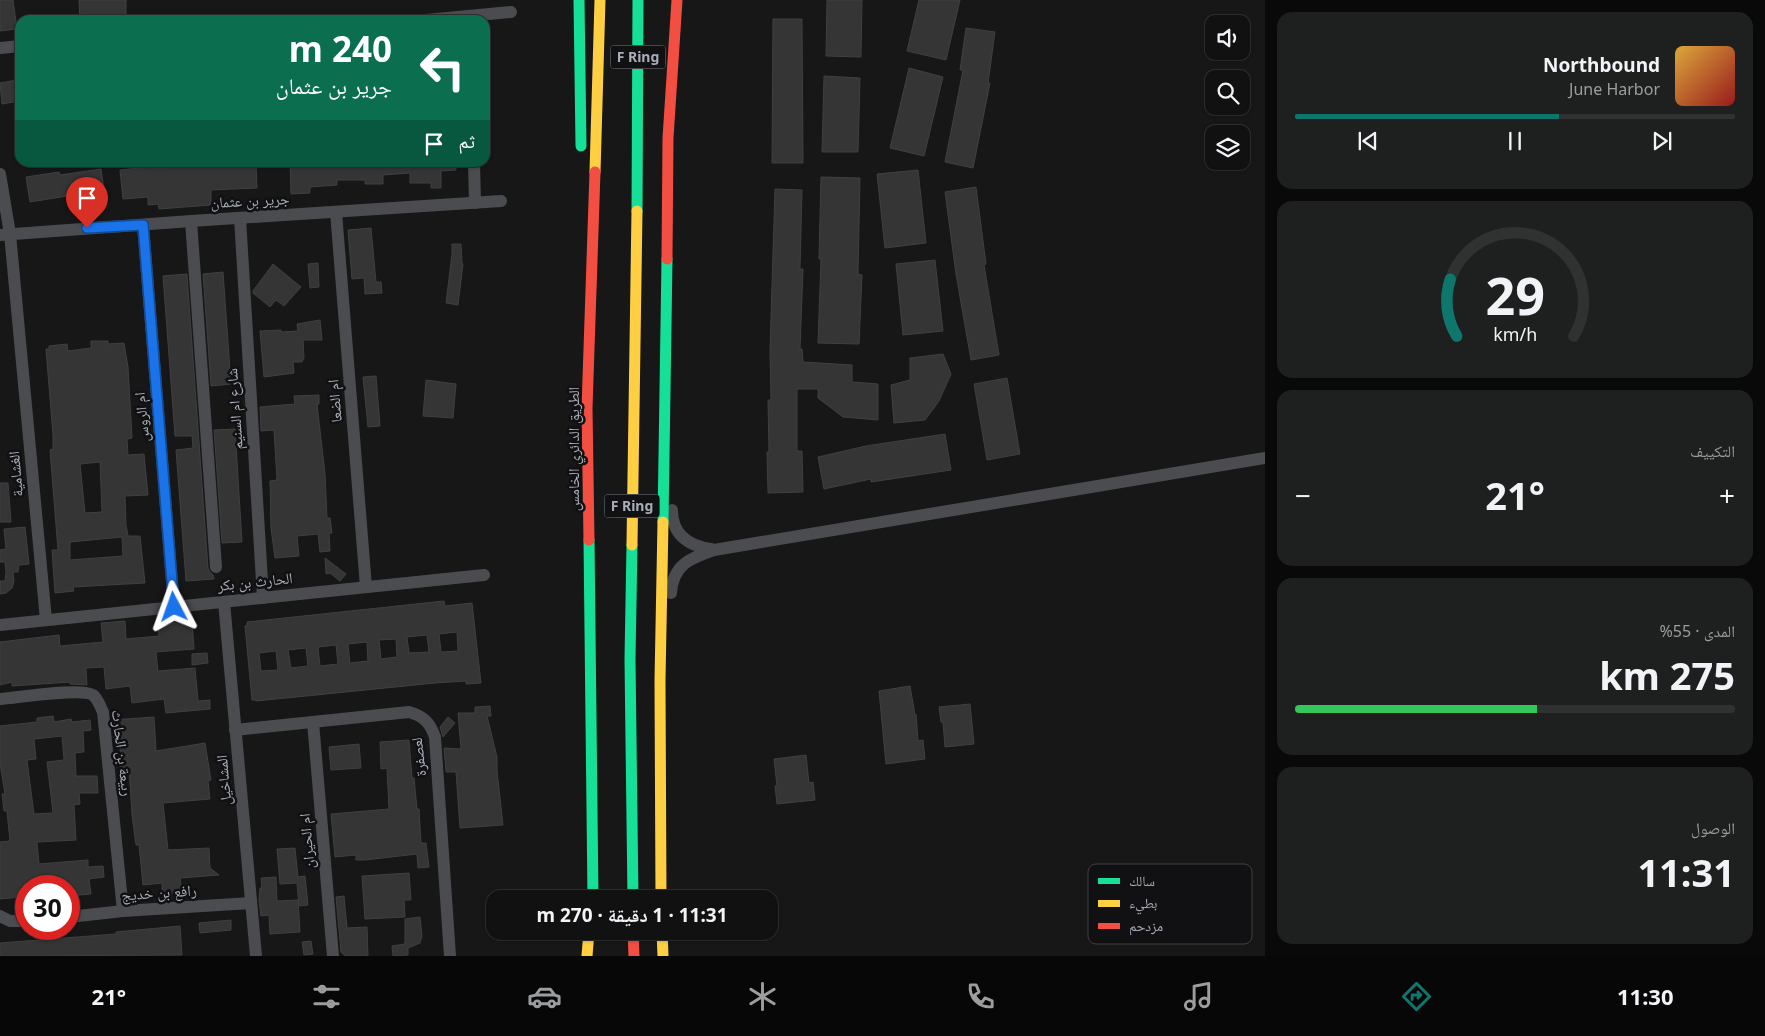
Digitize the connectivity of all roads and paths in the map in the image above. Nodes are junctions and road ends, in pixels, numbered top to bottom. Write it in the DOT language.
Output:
graph roads {
  1 [pos="578,0"];
  2 [pos="600,0"];
  3 [pos="638,0"];
  4 [pos="677,0"];
  5 [pos="511,12"];
  6 [pos="490,15"];
  7 [pos="650,31"];
  8 [pos="15,46"];
  9 [pos="0,48"];
  10 [pos="638,114"];
  11 [pos="581,156"];
  12 [pos="474,167"];
  13 [pos="0,174"];
  14 [pos="502,201"];
  15 [pos="475,203"];
  16 [pos="582,205"];
  17 [pos="336,212"];
  18 [pos="240,218"];
  19 [pos="191,221"];
  20 [pos="143,225"];
  21 [pos="5,235"];
  22 [pos="666,390"];
  23 [pos="588,408"];
  24 [pos="1265,458"];
  25 [pos="714,550"];
  26 [pos="216,567"];
  27 [pos="484,575"];
  28 [pos="366,587"];
  29 [pos="264,598"];
  30 [pos="224,602"];
  31 [pos="174,607"];
  32 [pos="46,620"];
  33 [pos="0,625"];
  34 [pos="660,680"];
  35 [pos="0,699"];
  36 [pos="313,722"];
  37 [pos="235,730"];
  38 [pos="593,890"];
  39 [pos="633,890"];
  40 [pos="660,890"];
  41 [pos="251,903"];
  42 [pos="123,911"];
  43 [pos="0,916"];
  44 [pos="80,916"];
  45 [pos="15,921"];
  46 [pos="589,940"];
  47 [pos="596,940"];
  48 [pos="633,940"];
  49 [pos="662,940"];
  50 [pos="256,956"];
  51 [pos="333,956"];
  52 [pos="450,956"];
  53 [pos="587,956"];
  54 [pos="597,956"];
  55 [pos="634,956"];
  56 [pos="663,956"];
  1 -- 11 [label="highway"];
  2 -- 23 [label="highway, الطريق الدائري الخامس / F Ring"];
  3 -- 10 [label="highway, F Ring"];
  4 -- 22 [label="highway"];
  5 -- 6 [label="street"];
  7 -- 10 [label="highway"];
  8 -- 9 [label="street"];
  10 -- 39 [label="highway, F Ring"];
  12 -- 15 [label="street"];
  13 -- 21 [label="street, الغشامية"];
  14 -- 15 [label="street, جرير بن عثمان"];
  15 -- 17 [label="street, جرير بن عثمان"];
  16 -- 23 [label="highway"];
  17 -- 18 [label="street, جرير بن عثمان"];
  17 -- 28 [label="street, ام الضعا"];
  18 -- 19 [label="street, جرير بن عثمان"];
  18 -- 29 [label="street, شارع ام السنيم"];
  19 -- 20 [label="street, جرير بن عثمان"];
  19 -- 26 [label="street"];
  20 -- 21 [label="street, جرير بن عثمان"];
  20 -- 31 [label="street, ام الروس"];
  21 -- 32 [label="street, الغشامية"];
  22 -- 25 [label="street"];
  22 -- 34 [label="highway"];
  23 -- 38 [label="highway, الطريق الدائري الخامس / F Ring"];
  24 -- 25 [label="street"];
  25 -- 34 [label="street"];
  27 -- 28 [label="street, الحارث بن بكر"];
  28 -- 29 [label="street, الحارث بن بكر"];
  29 -- 30 [label="street, الحارث بن بكر"];
  30 -- 31 [label="street, الحارث بن بكر"];
  30 -- 37 [label="street, المشاخيل"];
  31 -- 32 [label="street, الحارث بن بكر"];
  32 -- 33 [label="street, الحارث بن بكر"];
  34 -- 40 [label="highway"];
  35 -- 42 [label="street, ربيعة بن الحارث"];
  36 -- 37 [label="street, لعصفرة"];
  36 -- 51 [label="street, ام الحيران"];
  36 -- 52 [label="street, لعصفرة"];
  37 -- 41 [label="street, المشاخيل"];
  41 -- 42 [label="street, رافع بن خديج"];
  41 -- 50 [label="street, المشاخيل"];
  42 -- 44 [label="street, رافع بن خديج"];
  43 -- 45 [label="street"];
  46 -- 53 [label="highway"];
  47 -- 54 [label="highway"];
  48 -- 55 [label="highway"];
  49 -- 56 [label="highway"];
}
